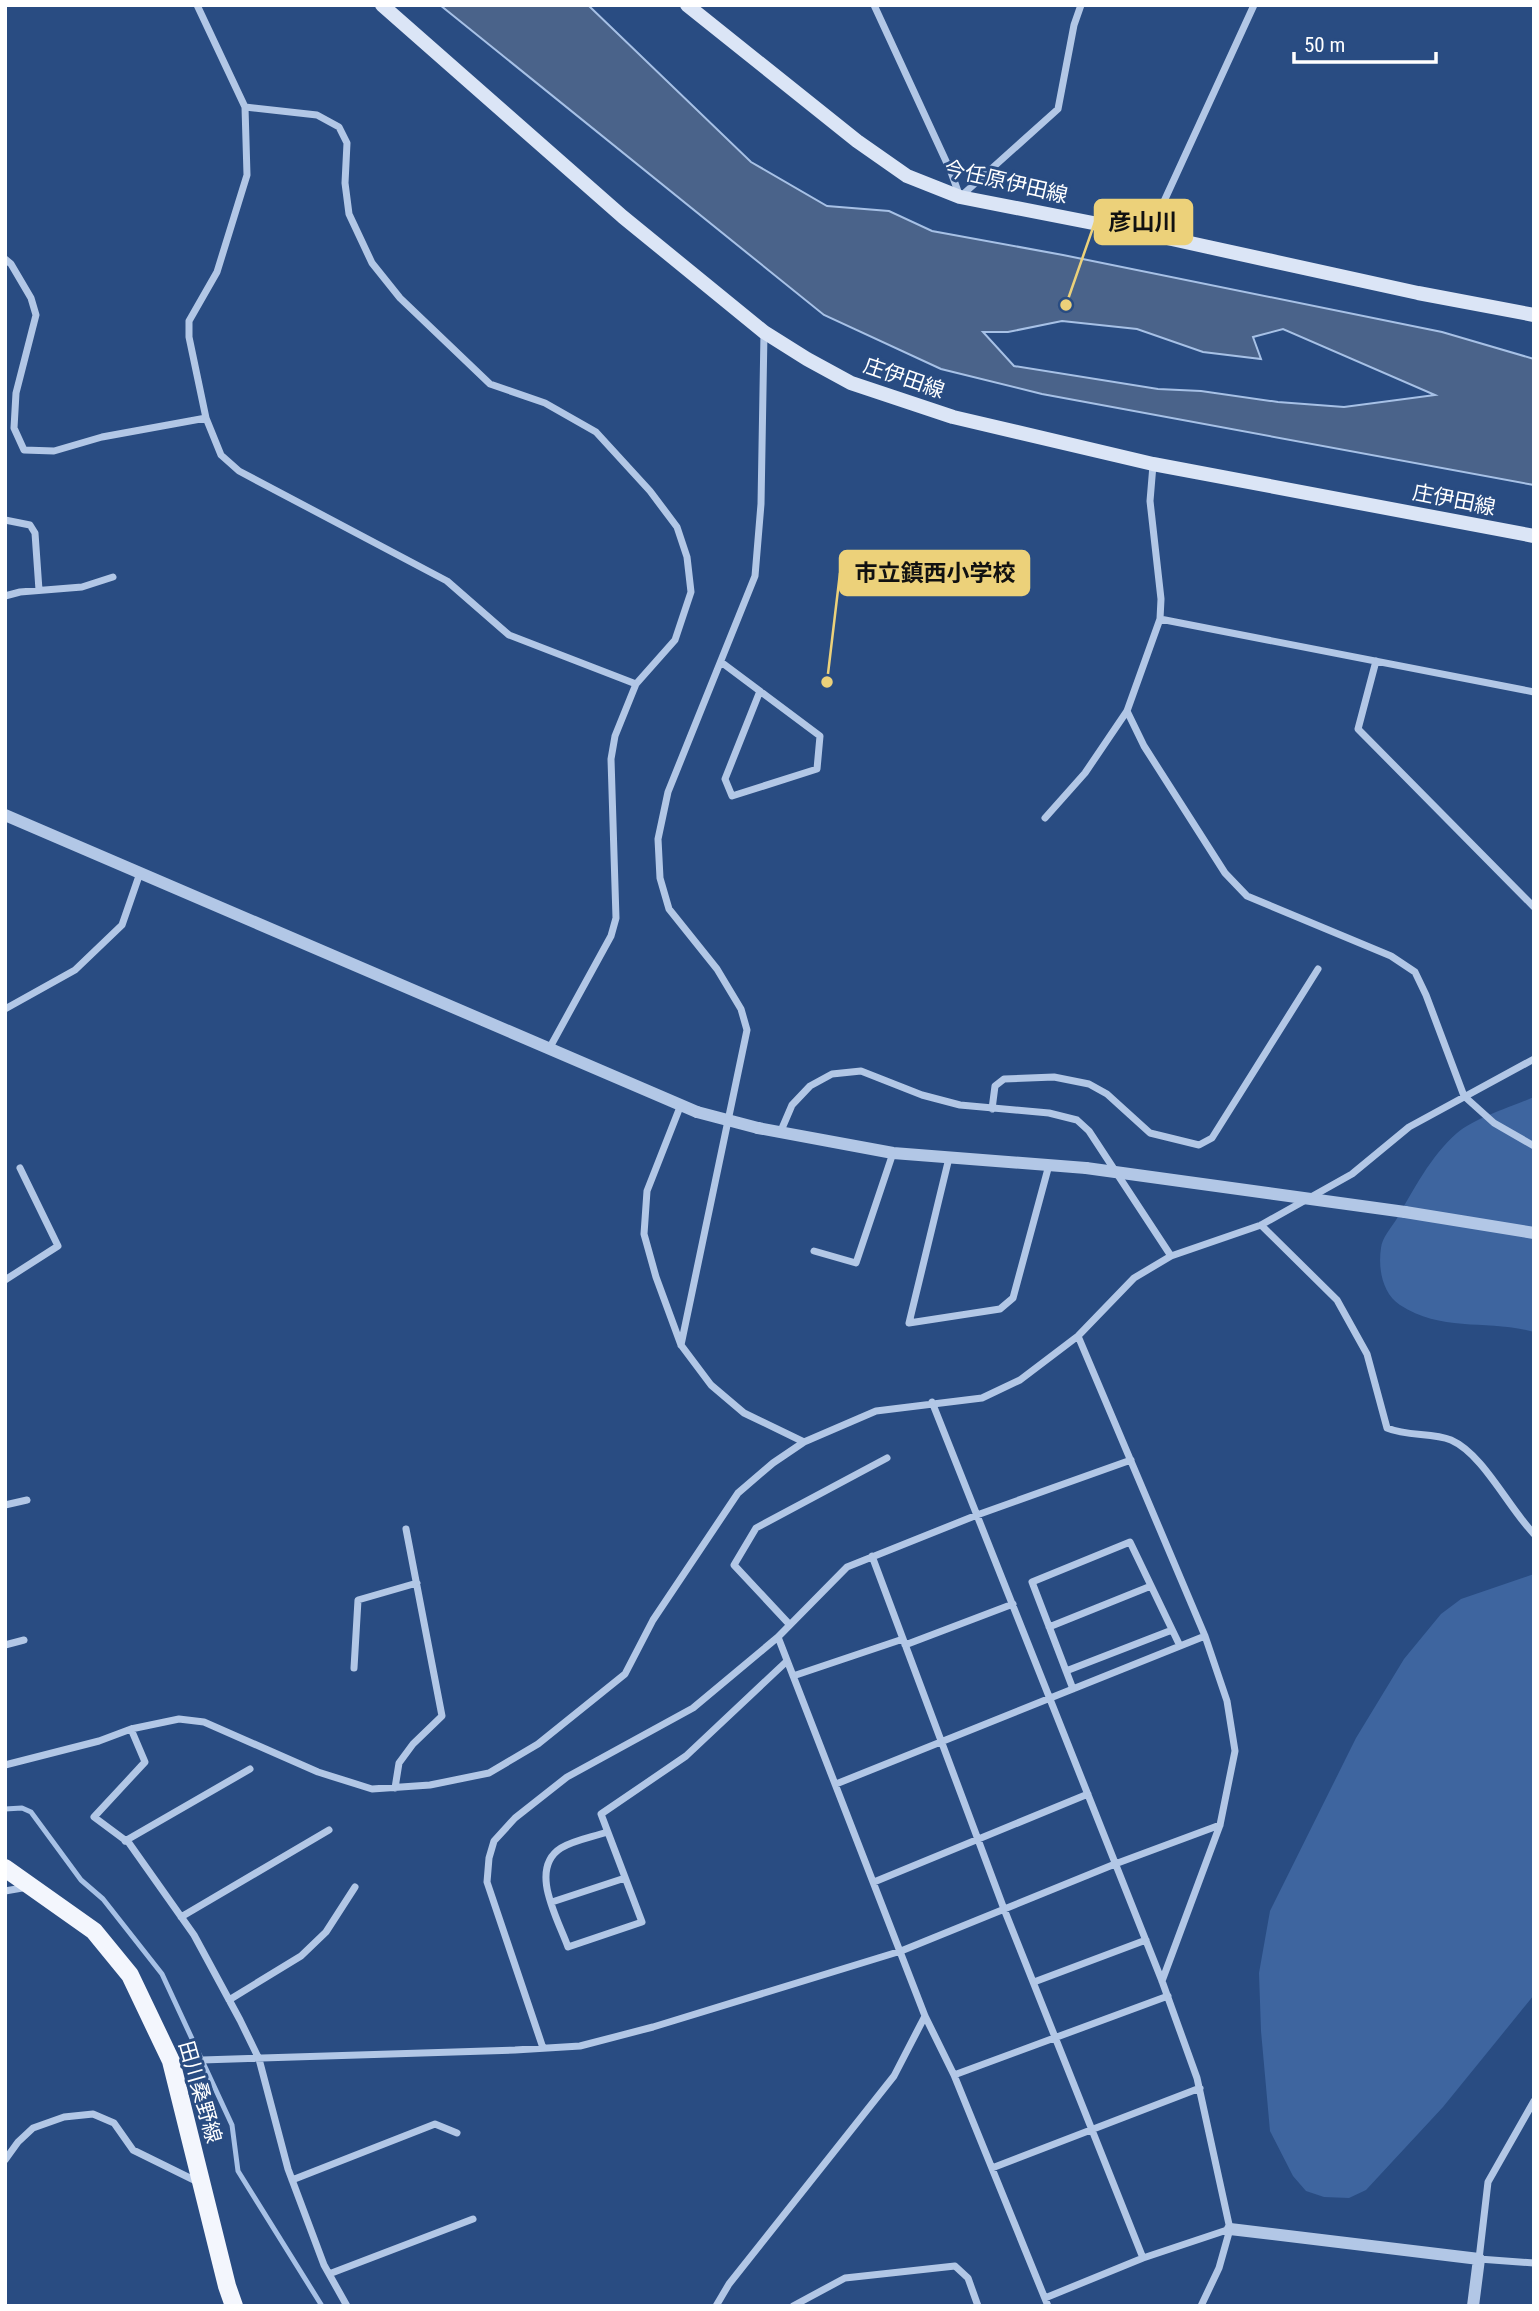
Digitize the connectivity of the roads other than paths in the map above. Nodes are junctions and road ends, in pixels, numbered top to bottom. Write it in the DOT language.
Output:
graph roads {
  1 [pos="197,5"];
  2 [pos="382,5"];
  3 [pos="687,5"];
  4 [pos="874,5"];
  5 [pos="1081,5"];
  6 [pos="1254,5"];
  7 [pos="245,107"];
  8 [pos="960,197"];
  9 [pos="1149,234"];
  10 [pos="5,259"];
  11 [pos="1534,315"];
  12 [pos="764,332"];
  13 [pos="206,418"];
  14 [pos="1153,464"];
  15 [pos="5,520"];
  16 [pos="1534,536"];
  17 [pos="113,577"];
  18 [pos="38,590"];
  19 [pos="5,596"];
  20 [pos="1160,619"];
  21 [pos="1376,661"];
  22 [pos="720,662"];
  23 [pos="636,684"];
  24 [pos="760,691"];
  25 [pos="1534,692"];
  26 [pos="1127,711"];
  27 [pos="5,815"];
  28 [pos="1045,818"];
  29 [pos="140,873"];
  30 [pos="1534,907"];
  31 [pos="1318,970"];
  32 [pos="5,1009"];
  33 [pos="549,1050"];
  34 [pos="1534,1059"];
  35 [pos="1464,1096"];
  36 [pos="680,1107"];
  37 [pos="992,1109"];
  38 [pos="780,1133"];
  39 [pos="1534,1146"];
  40 [pos="893,1153"];
  41 [pos="949,1158"];
  42 [pos="1049,1165"];
  43 [pos="20,1168"];
  44 [pos="1261,1225"];
  45 [pos="1534,1233"];
  46 [pos="814,1251"];
  47 [pos="1171,1256"];
  48 [pos="5,1280"];
  49 [pos="1078,1336"];
  50 [pos="681,1345"];
  51 [pos="932,1402"];
  52 [pos="804,1442"];
  53 [pos="887,1458"];
  54 [pos="1131,1460"];
  55 [pos="27,1500"];
  56 [pos="5,1506"];
  57 [pos="977,1515"];
  58 [pos="406,1529"];
  59 [pos="1534,1534"];
  60 [pos="872,1556"];
  61 [pos="416,1583"];
  62 [pos="1151,1586"];
  63 [pos="1013,1604"];
  64 [pos="790,1625"];
  65 [pos="1049,1627"];
  66 [pos="1172,1630"];
  67 [pos="1205,1636"];
  68 [pos="778,1637"];
  69 [pos="24,1640"];
  70 [pos="904,1642"];
  71 [pos="5,1645"];
  72 [pos="1180,1646"];
  73 [pos="787,1661"];
  74 [pos="354,1668"];
  75 [pos="1066,1671"];
  76 [pos="793,1676"];
  77 [pos="1073,1689"];
  78 [pos="1051,1698"];
  79 [pos="131,1729"];
  80 [pos="942,1742"];
  81 [pos="5,1765"];
  82 [pos="250,1769"];
  83 [pos="836,1784"];
  84 [pos="395,1788"];
  85 [pos="1088,1794"];
  86 [pos="1220,1825"];
  87 [pos="329,1830"];
  88 [pos="607,1832"];
  89 [pos="978,1839"];
  90 [pos="125,1841"];
  91 [pos="1115,1864"];
  92 [pos="5,1868"];
  93 [pos="625,1878"];
  94 [pos="874,1881"];
  95 [pos="29,1887"];
  96 [pos="355,1887"];
  97 [pos="5,1891"];
  98 [pos="552,1902"];
  99 [pos="1004,1909"];
  100 [pos="181,1917"];
  101 [pos="1146,1940"];
  102 [pos="901,1951"];
  103 [pos="1162,1981"];
  104 [pos="1034,1982"];
  105 [pos="1168,1996"];
  106 [pos="229,2000"];
  107 [pos="925,2016"];
  108 [pos="1056,2036"];
  109 [pos="543,2048"];
  110 [pos="259,2059"];
  111 [pos="171,2061"];
  112 [pos="954,2075"];
  113 [pos="1200,2088"];
  114 [pos="1534,2101"];
  115 [pos="1094,2130"];
  116 [pos="457,2133"];
  117 [pos="5,2160"];
  118 [pos="992,2168"];
  119 [pos="292,2180"];
  120 [pos="202,2184"];
  121 [pos="473,2219"];
  122 [pos="1230,2229"];
  123 [pos="1143,2258"];
  124 [pos="1479,2259"];
  125 [pos="1534,2263"];
  126 [pos="329,2274"];
  127 [pos="1047,2302"];
  128 [pos="234,2306"];
  129 [pos="347,2306"];
  130 [pos="716,2306"];
  131 [pos="793,2306"];
  132 [pos="978,2306"];
  133 [pos="1201,2306"];
  134 [pos="1473,2306"];
  1 -- 7 [label="street"];
  2 -- 12 [label="main road, 庄伊田線"];
  3 -- 8 [label="main road, 今任原伊田線"];
  4 -- 8 [label="street"];
  5 -- 8 [label="street"];
  6 -- 9 [label="street"];
  7 -- 13 [label="street"];
  7 -- 23 [label="street"];
  8 -- 9 [label="main road, 今任原伊田線"];
  9 -- 11 [label="main road, 今任原伊田線"];
  10 -- 13 [label="street"];
  12 -- 14 [label="main road, 庄伊田線"];
  12 -- 22 [label="street"];
  13 -- 23 [label="street"];
  14 -- 16 [label="main road, 庄伊田線"];
  14 -- 20 [label="street"];
  15 -- 18 [label="street"];
  17 -- 18 [label="street"];
  18 -- 19 [label="street"];
  20 -- 21 [label="street"];
  20 -- 26 [label="street"];
  21 -- 25 [label="street"];
  21 -- 30 [label="street"];
  22 -- 24 [label="street"];
  22 -- 50 [label="street"];
  23 -- 33 [label="street"];
  24 -- 24 [label="street"];
  26 -- 28 [label="street"];
  26 -- 35 [label="street"];
  27 -- 29 [label="street"];
  29 -- 32 [label="street"];
  29 -- 33 [label="street"];
  31 -- 37 [label="street"];
  33 -- 36 [label="street"];
  34 -- 35 [label="street"];
  35 -- 39 [label="street"];
  35 -- 44 [label="street"];
  36 -- 38 [label="street, bridge"];
  36 -- 50 [label="street"];
  37 -- 38 [label="street"];
  37 -- 47 [label="street"];
  38 -- 40 [label="street"];
  40 -- 41 [label="street"];
  40 -- 46 [label="street"];
  41 -- 42 [label="street"];
  41 -- 42 [label="street"];
  42 -- 45 [label="street, bridge"];
  43 -- 48 [label="street"];
  44 -- 47 [label="street"];
  44 -- 59 [label="street"];
  47 -- 49 [label="street"];
  49 -- 51 [label="street"];
  49 -- 54 [label="street"];
  50 -- 52 [label="street"];
  51 -- 52 [label="street"];
  51 -- 57 [label="street"];
  52 -- 84 [label="street"];
  53 -- 64 [label="street"];
  54 -- 57 [label="street"];
  54 -- 67 [label="street"];
  55 -- 56 [label="street"];
  57 -- 60 [label="street"];
  57 -- 63 [label="street"];
  58 -- 61 [label="street"];
  60 -- 64 [label="street"];
  60 -- 70 [label="street"];
  61 -- 74 [label="street"];
  61 -- 84 [label="street"];
  62 -- 65 [label="street"];
  62 -- 65 [label="street"];
  62 -- 66 [label="street"];
  63 -- 70 [label="street"];
  63 -- 78 [label="street"];
  64 -- 68 [label="street"];
  65 -- 75 [label="street"];
  66 -- 72 [label="street"];
  66 -- 75 [label="street"];
  67 -- 72 [label="street"];
  67 -- 86 [label="street"];
  68 -- 73 [label="street"];
  68 -- 109 [label="street"];
  69 -- 71 [label="street"];
  70 -- 76 [label="street"];
  70 -- 80 [label="street"];
  72 -- 77 [label="street"];
  73 -- 76 [label="street"];
  73 -- 88 [label="street"];
  75 -- 77 [label="street"];
  76 -- 83 [label="street"];
  77 -- 78 [label="street"];
  78 -- 80 [label="street"];
  78 -- 85 [label="street"];
  79 -- 81 [label="street"];
  79 -- 84 [label="street"];
  79 -- 90 [label="street"];
  80 -- 83 [label="street"];
  80 -- 89 [label="street"];
  82 -- 90 [label="street"];
  83 -- 94 [label="street"];
  85 -- 89 [label="street"];
  85 -- 91 [label="street"];
  86 -- 91 [label="street"];
  86 -- 103 [label="street"];
  87 -- 100 [label="street"];
  88 -- 93 [label="street"];
  88 -- 98 [label="street"];
  89 -- 94 [label="street"];
  89 -- 99 [label="street"];
  90 -- 100 [label="street"];
  91 -- 99 [label="street"];
  91 -- 101 [label="street"];
  92 -- 95 [label="main road, 田川桑野線"];
  93 -- 98 [label="street"];
  93 -- 98 [label="street"];
  94 -- 102 [label="street"];
  95 -- 97 [label="street"];
  95 -- 111 [label="main road, 田川桑野線"];
  96 -- 106 [label="street"];
  99 -- 102 [label="street"];
  99 -- 104 [label="street"];
  100 -- 106 [label="street"];
  101 -- 103 [label="street"];
  101 -- 104 [label="street"];
  102 -- 107 [label="street"];
  102 -- 109 [label="street"];
  103 -- 105 [label="street"];
  104 -- 108 [label="street"];
  105 -- 108 [label="street"];
  105 -- 113 [label="street"];
  106 -- 110 [label="street"];
  107 -- 112 [label="street"];
  107 -- 130 [label="street"];
  108 -- 112 [label="street"];
  108 -- 115 [label="street"];
  109 -- 110 [label="street"];
  110 -- 111 [label="street"];
  110 -- 119 [label="street"];
  111 -- 120 [label="main road, 田川桑野線"];
  112 -- 118 [label="street"];
  113 -- 115 [label="street"];
  113 -- 122 [label="street"];
  114 -- 124 [label="street"];
  115 -- 118 [label="street"];
  115 -- 123 [label="street"];
  116 -- 119 [label="street"];
  117 -- 120 [label="street"];
  118 -- 127 [label="street"];
  119 -- 126 [label="street"];
  120 -- 128 [label="main road, 田川桑野線"];
  121 -- 126 [label="street"];
  122 -- 123 [label="street"];
  122 -- 124 [label="street"];
  122 -- 133 [label="street"];
  123 -- 127 [label="street"];
  124 -- 125 [label="street"];
  124 -- 134 [label="street"];
  126 -- 129 [label="street"];
  131 -- 132 [label="street"];
}
